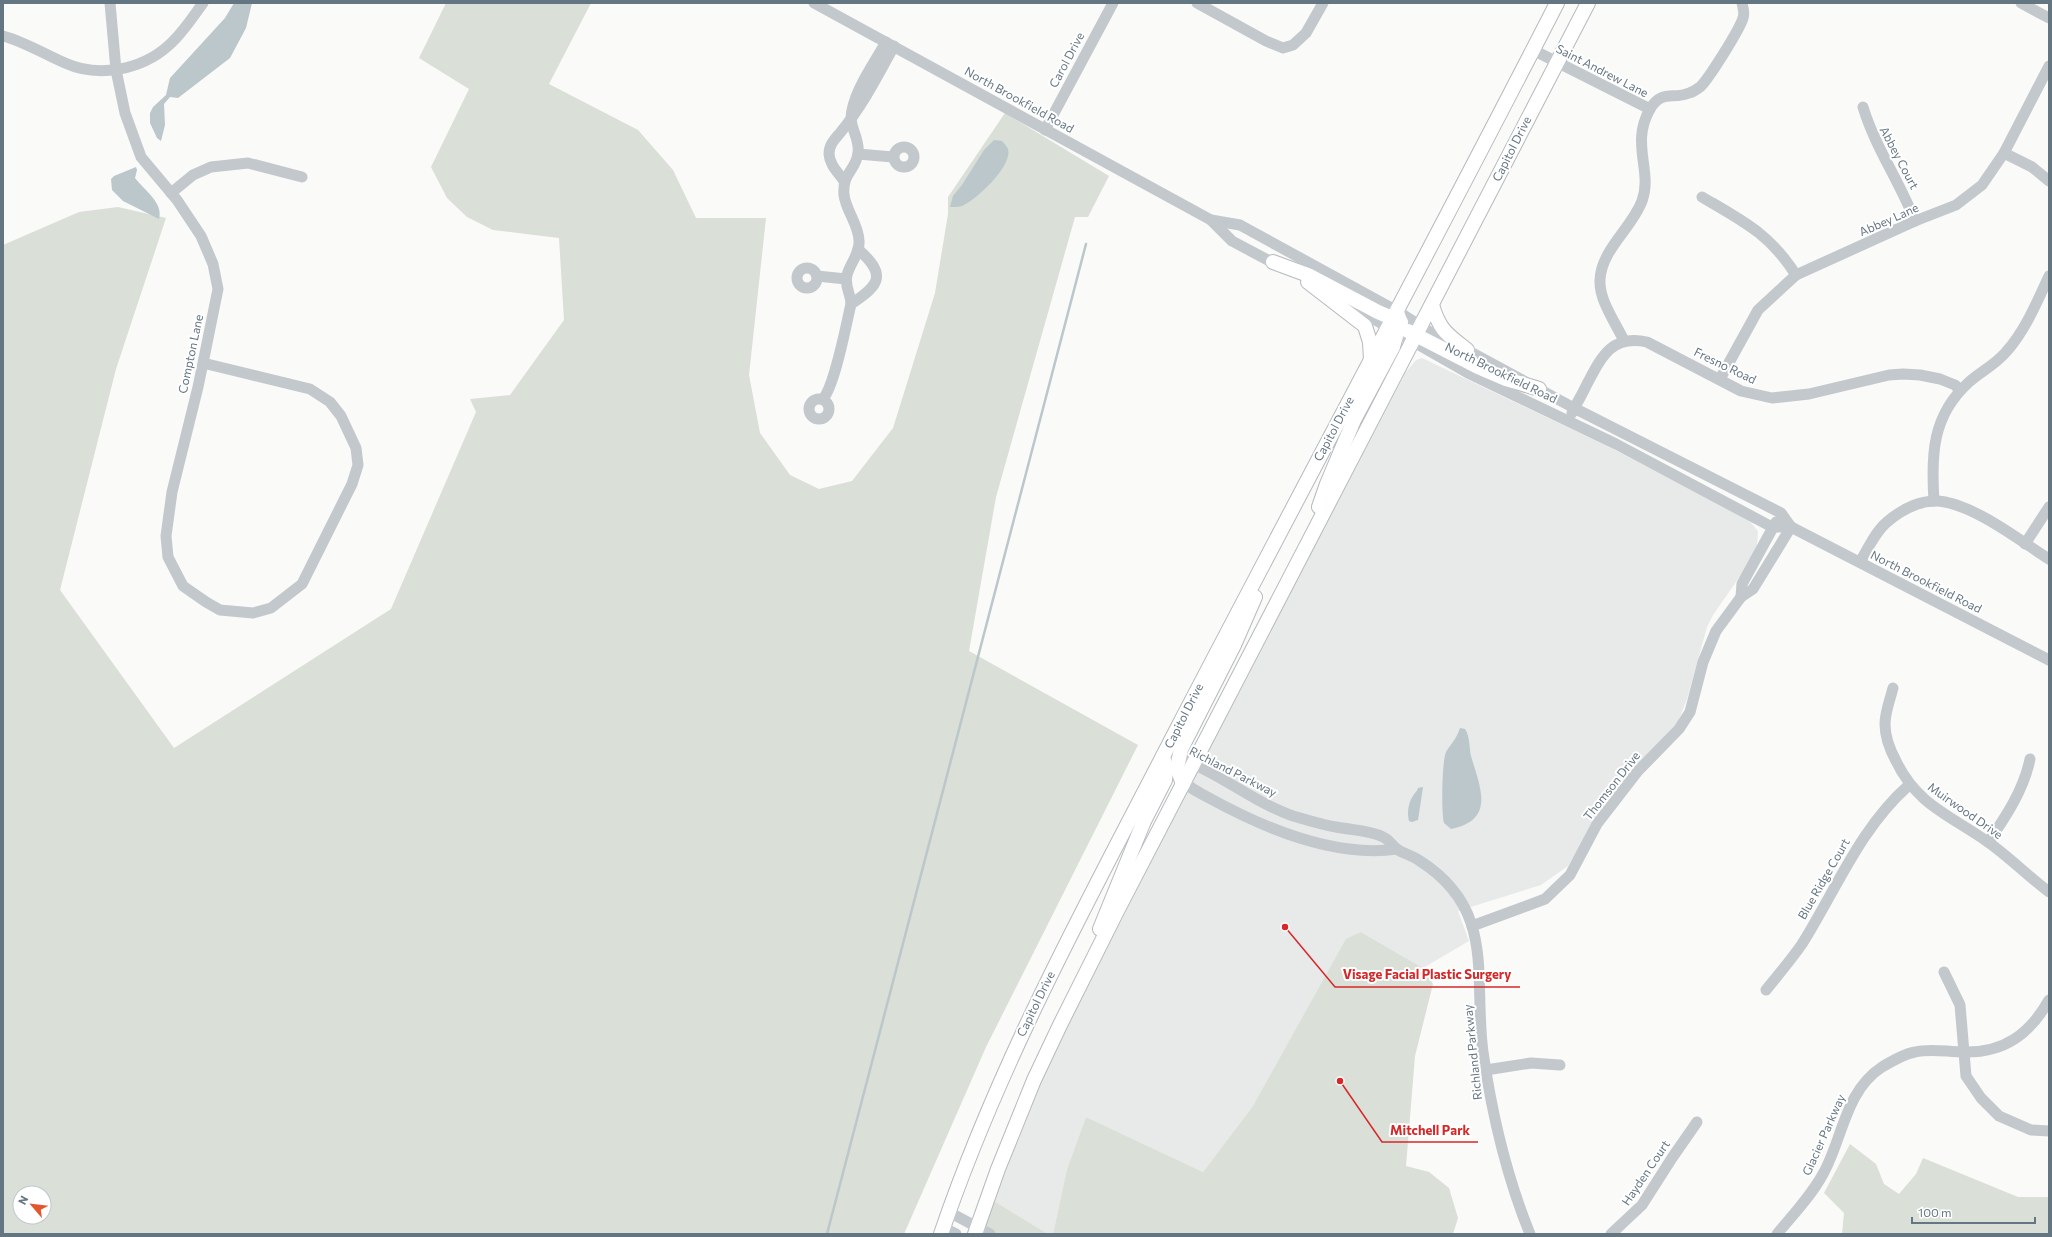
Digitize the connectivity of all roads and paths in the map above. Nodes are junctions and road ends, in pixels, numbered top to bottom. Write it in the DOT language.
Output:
graph roads {
  1 [pos="110,3"];
  2 [pos="203,3"];
  3 [pos="814,3"];
  4 [pos="1113,3"];
  5 [pos="1197,3"];
  6 [pos="1323,3"];
  7 [pos="1557,3"];
  8 [pos="1588,3"];
  9 [pos="1742,3"];
  10 [pos="2021,3"];
  11 [pos="2049,18"];
  12 [pos="3,36"];
  13 [pos="890,44"];
  14 [pos="1533,50"];
  15 [pos="1557,62"];
  16 [pos="2049,66"];
  17 [pos="116,70"];
  18 [pos="1863,107"];
  19 [pos="1650,109"];
  20 [pos="851,120"];
  21 [pos="1045,130"];
  22 [pos="2004,153"];
  23 [pos="858,154"];
  24 [pos="893,157"];
  25 [pos="302,177"];
  26 [pos="844,181"];
  27 [pos="2049,181"];
  28 [pos="171,193"];
  29 [pos="1702,197"];
  30 [pos="1211,220"];
  31 [pos="1915,221"];
  32 [pos="858,249"];
  33 [pos="1273,262"];
  34 [pos="1796,275"];
  35 [pos="817,276"];
  36 [pos="2049,276"];
  37 [pos="846,279"];
  38 [pos="1308,282"];
  39 [pos="851,304"];
  40 [pos="1432,305"];
  41 [pos="1396,323"];
  42 [pos="1416,335"];
  43 [pos="1624,341"];
  44 [pos="1467,350"];
  45 [pos="1371,361"];
  46 [pos="203,363"];
  47 [pos="1720,378"];
  48 [pos="1539,389"];
  49 [pos="1960,390"];
  50 [pos="823,399"];
  51 [pos="1574,408"];
  52 [pos="1568,421"];
  53 [pos="1934,501"];
  54 [pos="2049,507"];
  55 [pos="1781,513"];
  56 [pos="1284,524"];
  57 [pos="1772,527"];
  58 [pos="1790,527"];
  59 [pos="1308,544"];
  60 [pos="2025,544"];
  61 [pos="2049,559"];
  62 [pos="1860,562"];
  63 [pos="1741,597"];
  64 [pos="2049,660"];
  65 [pos="1893,688"];
  66 [pos="1163,756"];
  67 [pos="2030,758"];
  68 [pos="1178,759"];
  69 [pos="1193,764"];
  70 [pos="1184,784"];
  71 [pos="1909,785"];
  72 [pos="1293,816"];
  73 [pos="1285,832"];
  74 [pos="1988,842"];
  75 [pos="1397,849"];
  76 [pos="2049,892"];
  77 [pos="1472,926"];
  78 [pos="1087,971"];
  79 [pos="1944,972"];
  80 [pos="1766,990"];
  81 [pos="2049,1000"];
  82 [pos="1965,1052"];
  83 [pos="1560,1064"];
  84 [pos="1486,1070"];
  85 [pos="1697,1122"];
  86 [pos="2049,1131"];
  87 [pos="949,1212"];
  88 [pos="947,1232"];
  89 [pos="981,1232"];
  90 [pos="1530,1234"];
  91 [pos="1611,1234"];
  92 [pos="1777,1234"];
  1 -- 17 [label="street, Compton Lane"];
  2 -- 17 [label="street"];
  3 -- 13 [label="street, North Brookfield Road"];
  4 -- 21 [label="street, Carol Drive"];
  5 -- 6 [label="street"];
  7 -- 14 [label="main road"];
  8 -- 15 [label="main road, Capitol Drive"];
  9 -- 19 [label="street"];
  10 -- 11 [label="street"];
  12 -- 17 [label="street"];
  13 -- 20 [label="street"];
  13 -- 21 [label="street, North Brookfield Road"];
  14 -- 15 [label="street, Saint Andrew Lane"];
  14 -- 41 [label="main road, Capitol Drive"];
  15 -- 19 [label="street, Saint Andrew Lane"];
  15 -- 40 [label="main road, Capitol Drive"];
  16 -- 22 [label="street, Abbey Lane"];
  17 -- 28 [label="street, Compton Lane"];
  18 -- 31 [label="street, Abbey Court"];
  19 -- 43 [label="street, Saint Andrew Lane"];
  20 -- 23 [label="street"];
  20 -- 26 [label="street"];
  21 -- 30 [label="street, North Brookfield Road"];
  22 -- 27 [label="street"];
  22 -- 31 [label="street, Abbey Lane"];
  23 -- 24 [label="street"];
  23 -- 26 [label="street"];
  25 -- 28 [label="street"];
  26 -- 32 [label="street"];
  28 -- 46 [label="street, Compton Lane"];
  29 -- 34 [label="street"];
  30 -- 33 [label="street, North Brookfield Road"];
  30 -- 41 [label="street, North Brookfield Road"];
  31 -- 34 [label="street, Abbey Lane"];
  32 -- 37 [label="street"];
  32 -- 39 [label="street"];
  33 -- 38 [label="street, North Brookfield Road"];
  33 -- 41 [label="main road"];
  34 -- 47 [label="street, Abbey Lane"];
  35 -- 37 [label="street"];
  36 -- 49 [label="street"];
  37 -- 39 [label="street"];
  38 -- 41 [label="street, North Brookfield Road"];
  38 -- 45 [label="main road"];
  39 -- 50 [label="street"];
  40 -- 42 [label="main road, Capitol Drive"];
  40 -- 44 [label="main road"];
  41 -- 42 [label="main road"];
  41 -- 45 [label="main road, Capitol Drive"];
  41 -- 59 [label="main road"];
  42 -- 44 [label="street, North Brookfield Road"];
  42 -- 48 [label="main road"];
  42 -- 52 [label="street, North Brookfield Road"];
  42 -- 59 [label="main road, Capitol Drive"];
  43 -- 47 [label="street, Fresno Road"];
  43 -- 51 [label="street"];
  44 -- 48 [label="street, North Brookfield Road"];
  45 -- 56 [label="main road, Capitol Drive"];
  46 -- 46 [label="street, Compton Lane"];
  47 -- 49 [label="street, Fresno Road"];
  48 -- 51 [label="street, North Brookfield Road"];
  49 -- 53 [label="street"];
  51 -- 52 [label="street"];
  51 -- 55 [label="street, North Brookfield Road"];
  52 -- 57 [label="street, North Brookfield Road"];
  53 -- 60 [label="street"];
  53 -- 62 [label="street"];
  54 -- 60 [label="street"];
  55 -- 57 [label="street, Thomson Drive"];
  55 -- 58 [label="street"];
  56 -- 66 [label="main road, Capitol Drive"];
  56 -- 68 [label="main road"];
  57 -- 58 [label="street, North Brookfield Road"];
  57 -- 63 [label="street, Thomson Drive"];
  58 -- 62 [label="street, North Brookfield Road"];
  58 -- 63 [label="street, Thomson Drive"];
  59 -- 69 [label="main road, Capitol Drive"];
  60 -- 61 [label="street"];
  62 -- 64 [label="street, North Brookfield Road"];
  63 -- 77 [label="street, Thomson Drive"];
  65 -- 71 [label="street, Muirwood Drive"];
  66 -- 68 [label="street, Richland Parkway"];
  66 -- 70 [label="street"];
  66 -- 78 [label="main road"];
  66 -- 87 [label="main road, Capitol Drive"];
  67 -- 74 [label="street"];
  68 -- 69 [label="street, Richland Parkway"];
  68 -- 70 [label="main road"];
  69 -- 70 [label="main road, Capitol Drive"];
  69 -- 72 [label="street, Richland Parkway"];
  70 -- 73 [label="street"];
  70 -- 78 [label="main road"];
  71 -- 74 [label="street, Muirwood Drive"];
  71 -- 80 [label="street, Blue Ridge Court"];
  72 -- 73 [label="street"];
  72 -- 75 [label="street, Richland Parkway"];
  73 -- 75 [label="street"];
  74 -- 76 [label="street, Muirwood Drive"];
  75 -- 77 [label="street, Richland Parkway"];
  77 -- 84 [label="street, Richland Parkway"];
  78 -- 89 [label="main road"];
  79 -- 82 [label="street"];
  81 -- 82 [label="street, Glacier Parkway"];
  82 -- 86 [label="street"];
  82 -- 92 [label="street, Glacier Parkway"];
  83 -- 84 [label="street"];
  84 -- 90 [label="street, Richland Parkway"];
  85 -- 91 [label="street, Hayden Court"];
  87 -- 88 [label="main road, Capitol Drive"];
  87 -- 89 [label="street"];
}
